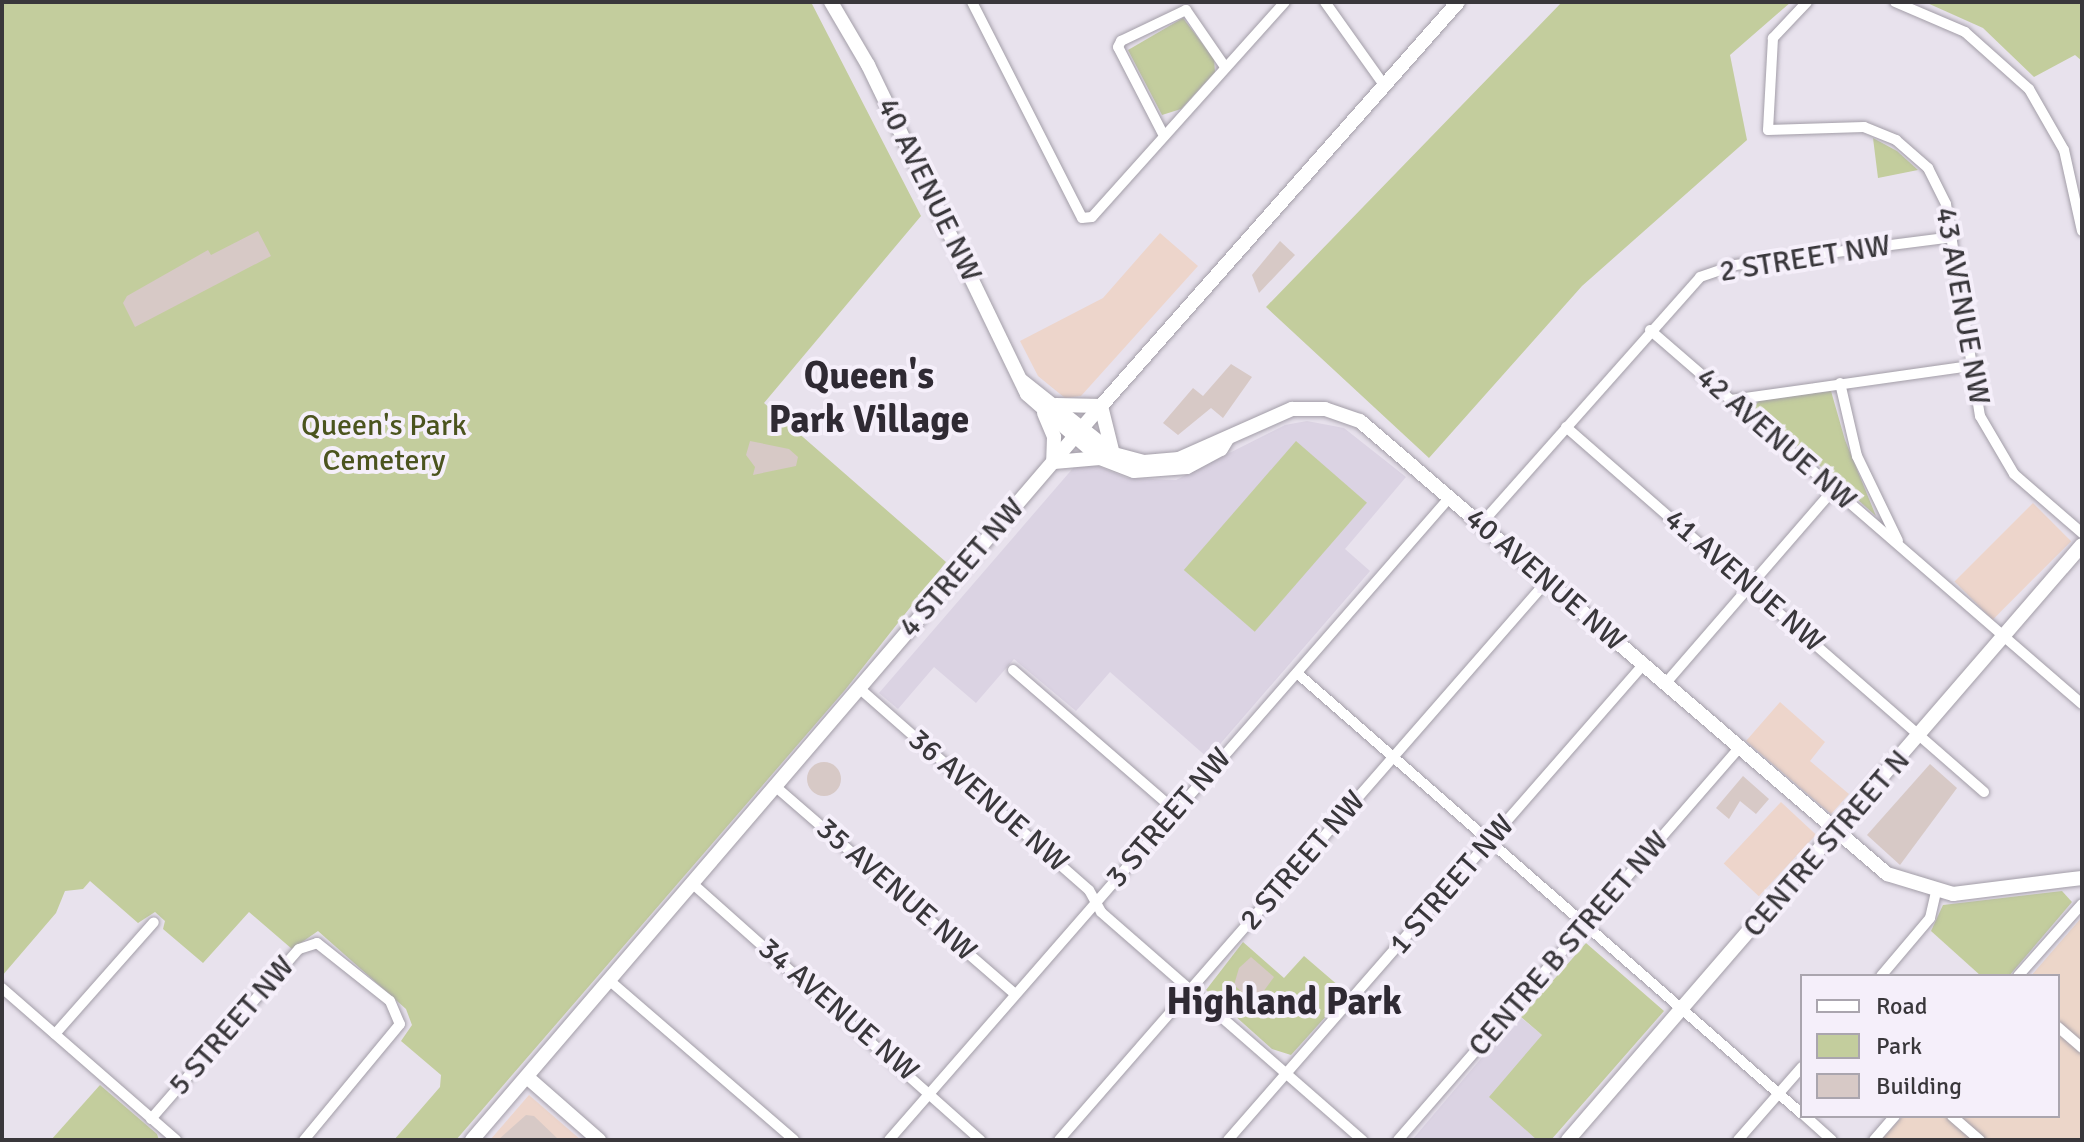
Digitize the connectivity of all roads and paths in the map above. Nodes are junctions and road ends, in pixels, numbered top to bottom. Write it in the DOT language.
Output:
graph roads {
  1 [pos="831,2"];
  2 [pos="972,2"];
  3 [pos="1285,2"];
  4 [pos="1325,2"];
  5 [pos="1458,2"];
  6 [pos="1807,2"];
  7 [pos="1895,2"];
  8 [pos="1225,67"];
  9 [pos="1384,85"];
  10 [pos="1164,136"];
  11 [pos="2082,231"];
  12 [pos="1953,237"];
  13 [pos="1650,330"];
  14 [pos="1969,366"];
  15 [pos="1022,381"];
  16 [pos="1840,383"];
  17 [pos="1731,400"];
  18 [pos="1040,405"];
  19 [pos="1056,405"];
  20 [pos="1101,406"];
  21 [pos="1566,427"];
  22 [pos="1079,432"];
  23 [pos="1107,456"];
  24 [pos="1053,462"];
  25 [pos="1834,489"];
  26 [pos="1450,497"];
  27 [pos="1481,524"];
  28 [pos="2082,533"];
  29 [pos="2082,545"];
  30 [pos="1902,548"];
  31 [pos="1547,581"];
  32 [pos="1750,586"];
  33 [pos="2006,638"];
  34 [pos="1643,665"];
  35 [pos="1013,670"];
  36 [pos="1297,673"];
  37 [pos="1665,684"];
  38 [pos="859,688"];
  39 [pos="2082,704"];
  40 [pos="1921,736"];
  41 [pos="1739,748"];
  42 [pos="1394,758"];
  43 [pos="776,787"];
  44 [pos="1984,792"];
  45 [pos="1176,811"];
  46 [pos="1836,833"];
  47 [pos="1490,842"];
  48 [pos="2082,878"];
  49 [pos="693,884"];
  50 [pos="1936,892"];
  51 [pos="1096,902"];
  52 [pos="2082,904"];
  53 [pos="154,922"];
  54 [pos="1587,926"];
  55 [pos="1883,974"];
  56 [pos="2020,974"];
  57 [pos="610,981"];
  58 [pos="2,988"];
  59 [pos="1190,990"];
  60 [pos="1015,994"];
  61 [pos="1682,1009"];
  62 [pos="2060,1029"];
  63 [pos="55,1034"];
  64 [pos="2082,1048"];
  65 [pos="1800,1069"];
  66 [pos="1286,1074"];
  67 [pos="527,1077"];
  68 [pos="931,1092"];
  69 [pos="1779,1093"];
  70 [pos="1800,1112"];
  71 [pos="1806,1118"];
  72 [pos="1893,1118"];
  73 [pos="1954,1118"];
  74 [pos="151,1119"];
  75 [pos="175,1140"];
  76 [pos="304,1140"];
  77 [pos="472,1140"];
  78 [pos="599,1140"];
  79 [pos="794,1140"];
  80 [pos="889,1140"];
  81 [pos="980,1140"];
  82 [pos="1059,1140"];
  83 [pos="1228,1140"];
  84 [pos="1362,1140"];
  85 [pos="1398,1140"];
  86 [pos="1568,1140"];
  87 [pos="1738,1140"];
  88 [pos="1832,1140"];
  89 [pos="1874,1140"];
  90 [pos="1980,1140"];
  1 -- 15 [label="main road, 40 AVENUE NW"];
  2 -- 10 [label="street"];
  3 -- 8 [label="street"];
  4 -- 9 [label="street"];
  5 -- 9 [label="main road, 4 STREET NW"];
  6 -- 12 [label="street, 43 AVENUE NW"];
  7 -- 11 [label="street"];
  8 -- 10 [label="street"];
  8 -- 10 [label="street"];
  9 -- 20 [label="main road, 4 STREET NW"];
  12 -- 13 [label="street, 2 STREET NW"];
  12 -- 14 [label="street, 43 AVENUE NW"];
  13 -- 17 [label="street, 42 AVENUE NW"];
  13 -- 21 [label="street, 2 STREET NW"];
  14 -- 16 [label="street"];
  14 -- 28 [label="street, 43 AVENUE NW"];
  15 -- 18 [label="main road, 40 AVENUE NW"];
  15 -- 19 [label="main road, 40 AVENUE NW"];
  16 -- 17 [label="street"];
  16 -- 30 [label="street, 42 AVENUE NW"];
  17 -- 25 [label="street, 42 AVENUE NW"];
  18 -- 22 [label="main road, 40 AVENUE NW"];
  18 -- 24 [label="main road"];
  19 -- 20 [label="main road"];
  19 -- 22 [label="main road, 40 AVENUE NW"];
  20 -- 22 [label="main road, 4 STREET NW"];
  20 -- 23 [label="main road"];
  21 -- 27 [label="street, 2 STREET NW"];
  21 -- 32 [label="street, 41 AVENUE NW"];
  22 -- 23 [label="main road, 40 AVENUE NW"];
  22 -- 24 [label="main road, 4 STREET NW"];
  23 -- 24 [label="main road"];
  23 -- 26 [label="main road, 40 AVENUE NW"];
  24 -- 38 [label="main road, 4 STREET NW"];
  25 -- 30 [label="street, 42 AVENUE NW"];
  25 -- 32 [label="street"];
  26 -- 27 [label="main road, 40 AVENUE NW"];
  26 -- 36 [label="street, 3 STREET NW"];
  27 -- 31 [label="main road, 40 AVENUE NW"];
  29 -- 33 [label="main road, CENTRE STREET N"];
  30 -- 33 [label="street, 42 AVENUE NW"];
  31 -- 34 [label="main road, 40 AVENUE NW"];
  31 -- 42 [label="street, 2 STREET NW"];
  32 -- 37 [label="street"];
  32 -- 40 [label="street, 41 AVENUE NW"];
  33 -- 39 [label="street, 42 AVENUE NW"];
  33 -- 40 [label="main road, CENTRE STREET N"];
  34 -- 37 [label="main road, 40 AVENUE NW"];
  34 -- 47 [label="street, 1 STREET NW"];
  35 -- 45 [label="street"];
  36 -- 42 [label="street"];
  36 -- 45 [label="street, 3 STREET NW"];
  37 -- 41 [label="main road, 40 AVENUE NW"];
  38 -- 43 [label="main road, 4 STREET NW"];
  38 -- 51 [label="street, 36 AVENUE NW"];
  40 -- 44 [label="street, 41 AVENUE NW"];
  40 -- 46 [label="main road, CENTRE STREET N"];
  41 -- 46 [label="main road, 40 AVENUE NW"];
  41 -- 54 [label="street, CENTRE B STREET NW"];
  42 -- 47 [label="street"];
  42 -- 59 [label="street, 2 STREET NW"];
  43 -- 49 [label="main road, 4 STREET NW"];
  43 -- 60 [label="street, 35 AVENUE NW"];
  45 -- 51 [label="street, 3 STREET NW"];
  46 -- 50 [label="main road, 40 AVENUE NW"];
  46 -- 61 [label="main road, CENTRE STREET N"];
  47 -- 54 [label="street"];
  47 -- 66 [label="street, 1 STREET NW"];
  48 -- 50 [label="main road, 40 AVENUE NW"];
  49 -- 57 [label="main road, 4 STREET NW"];
  49 -- 68 [label="street, 34 AVENUE NW"];
  50 -- 55 [label="street"];
  51 -- 59 [label="street, 36 AVENUE NW"];
  51 -- 60 [label="street, 3 STREET NW"];
  52 -- 56 [label="street"];
  53 -- 63 [label="street"];
  54 -- 61 [label="street"];
  54 -- 85 [label="street, CENTRE B STREET NW"];
  57 -- 67 [label="main road, 4 STREET NW"];
  57 -- 79 [label="street"];
  58 -- 63 [label="street"];
  59 -- 66 [label="street, 36 AVENUE NW"];
  59 -- 82 [label="street, 2 STREET NW"];
  60 -- 68 [label="street, 3 STREET NW"];
  61 -- 69 [label="street"];
  61 -- 86 [label="main road, CENTRE STREET N"];
  62 -- 64 [label="street"];
  63 -- 74 [label="street"];
  65 -- 69 [label="street"];
  66 -- 83 [label="street, 1 STREET NW"];
  66 -- 84 [label="street, 36 AVENUE NW"];
  67 -- 77 [label="main road, 4 STREET NW"];
  67 -- 78 [label="main road"];
  68 -- 80 [label="street, 3 STREET NW"];
  68 -- 81 [label="street, 34 AVENUE NW"];
  69 -- 70 [label="street"];
  69 -- 87 [label="street"];
  71 -- 88 [label="street"];
  72 -- 89 [label="street"];
  73 -- 90 [label="street"];
  74 -- 75 [label="street"];
  74 -- 76 [label="street, 5 STREET NW"];
}
